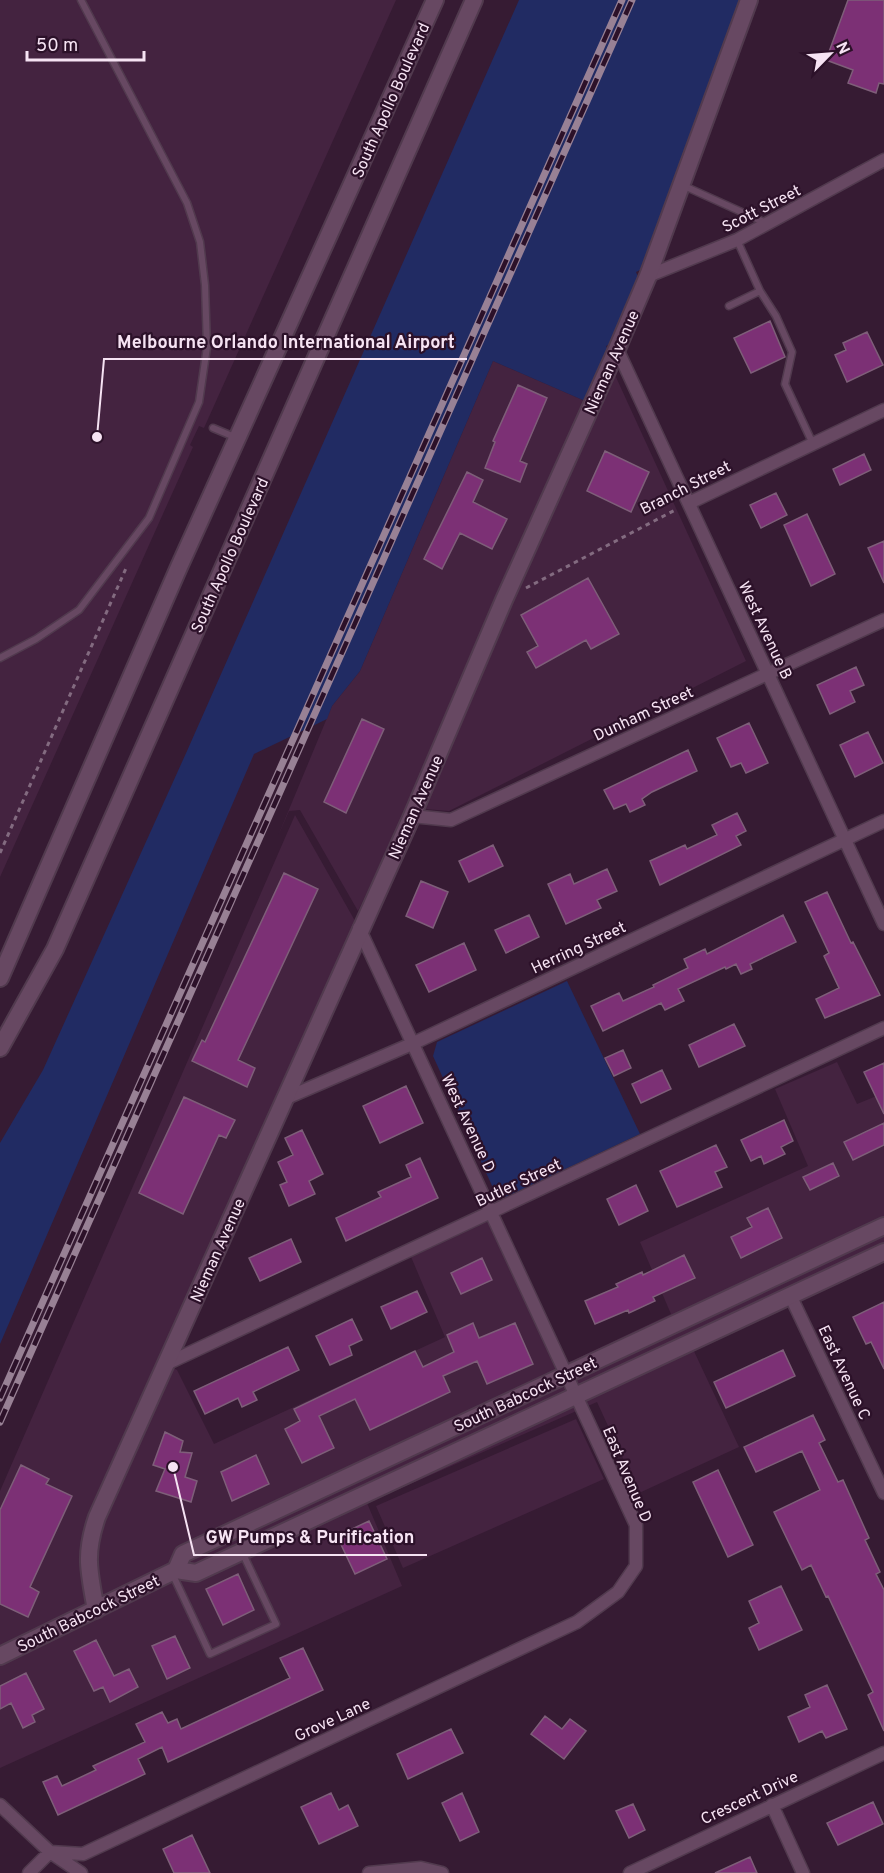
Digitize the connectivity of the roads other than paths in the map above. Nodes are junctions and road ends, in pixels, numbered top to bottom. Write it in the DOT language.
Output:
graph roads {
  1 [pos="81,0"];
  2 [pos="474,0"];
  3 [pos="749,0"];
  4 [pos="432,6"];
  5 [pos="884,160"];
  6 [pos="681,185"];
  7 [pos="769,225"];
  8 [pos="737,240"];
  9 [pos="648,276"];
  10 [pos="760,291"];
  11 [pos="729,306"];
  12 [pos="617,349"];
  13 [pos="884,410"];
  14 [pos="213,428"];
  15 [pos="237,438"];
  16 [pos="813,444"];
  17 [pos="689,502"];
  18 [pos="884,620"];
  19 [pos="0,658"];
  20 [pos="769,674"];
  21 [pos="412,816"];
  22 [pos="884,820"];
  23 [pos="845,839"];
  24 [pos="884,924"];
  25 [pos="359,928"];
  26 [pos="0,978"];
  27 [pos="884,1029"];
  28 [pos="2,1040"];
  29 [pos="414,1043"];
  30 [pos="284,1099"];
  31 [pos="492,1213"];
  32 [pos="884,1226"];
  33 [pos="884,1252"];
  34 [pos="791,1297"];
  35 [pos="166,1364"];
  36 [pos="566,1375"];
  37 [pos="575,1397"];
  38 [pos="884,1493"];
  39 [pos="242,1552"];
  40 [pos="636,1566"];
  41 [pos="174,1571"];
  42 [pos="96,1610"];
  43 [pos="0,1656"];
  44 [pos="884,1753"];
  45 [pos="772,1804"];
  46 [pos="2,1813"];
  47 [pos="50,1852"];
  48 [pos="29,1873"];
  49 [pos="81,1873"];
  50 [pos="369,1873"];
  51 [pos="442,1873"];
  52 [pos="630,1873"];
  53 [pos="803,1873"];
  1 -- 19 [label="lane"];
  2 -- 28 [label="street, South Apollo Boulevard"];
  3 -- 6 [label="street, Nieman Avenue"];
  4 -- 15 [label="street, South Apollo Boulevard"];
  5 -- 7 [label="street, Scott Street"];
  6 -- 7 [label="lane"];
  6 -- 9 [label="street, Nieman Avenue"];
  7 -- 8 [label="street, Scott Street"];
  8 -- 9 [label="street, Scott Street"];
  8 -- 10 [label="lane"];
  9 -- 12 [label="street, Nieman Avenue"];
  10 -- 11 [label="lane"];
  10 -- 16 [label="lane"];
  12 -- 17 [label="street, West Avenue B"];
  12 -- 21 [label="street, Nieman Avenue"];
  13 -- 16 [label="street, Branch Street"];
  14 -- 15 [label="lane"];
  15 -- 26 [label="street, South Apollo Boulevard"];
  16 -- 17 [label="street, Branch Street"];
  17 -- 20 [label="street, West Avenue B"];
  18 -- 20 [label="street, Dunham Street"];
  20 -- 21 [label="street, Dunham Street"];
  20 -- 23 [label="street, West Avenue B"];
  21 -- 25 [label="street, Nieman Avenue"];
  22 -- 23 [label="street, Herring Street"];
  23 -- 24 [label="street, West Avenue B"];
  23 -- 29 [label="street, Herring Street"];
  25 -- 29 [label="street, West Avenue D"];
  25 -- 30 [label="street, Nieman Avenue"];
  27 -- 31 [label="street, Butler Street"];
  29 -- 30 [label="street, Herring Street"];
  29 -- 31 [label="street, West Avenue D"];
  30 -- 35 [label="street, Nieman Avenue"];
  31 -- 35 [label="street, Butler Street"];
  31 -- 36 [label="street, West Avenue D"];
  32 -- 36 [label="street, South Babcock Street"];
  33 -- 34 [label="street, South Babcock Street"];
  34 -- 37 [label="street, South Babcock Street"];
  34 -- 38 [label="street, East Avenue C"];
  35 -- 42 [label="street, Nieman Avenue"];
  36 -- 37 [label="street, West Avenue D"];
  36 -- 41 [label="street, South Babcock Street"];
  37 -- 39 [label="street, South Babcock Street"];
  37 -- 40 [label="street, East Avenue D"];
  39 -- 41 [label="street, South Babcock Street"];
  39 -- 41 [label="lane"];
  40 -- 47 [label="street, Grove Lane"];
  41 -- 42 [label="street, South Babcock Street"];
  42 -- 43 [label="street, South Babcock Street"];
  44 -- 45 [label="street, Crescent Drive"];
  45 -- 52 [label="street, Crescent Drive"];
  45 -- 53 [label="street"];
  46 -- 47 [label="street"];
  47 -- 48 [label="street"];
  47 -- 49 [label="street"];
  50 -- 51 [label="street"];
}
